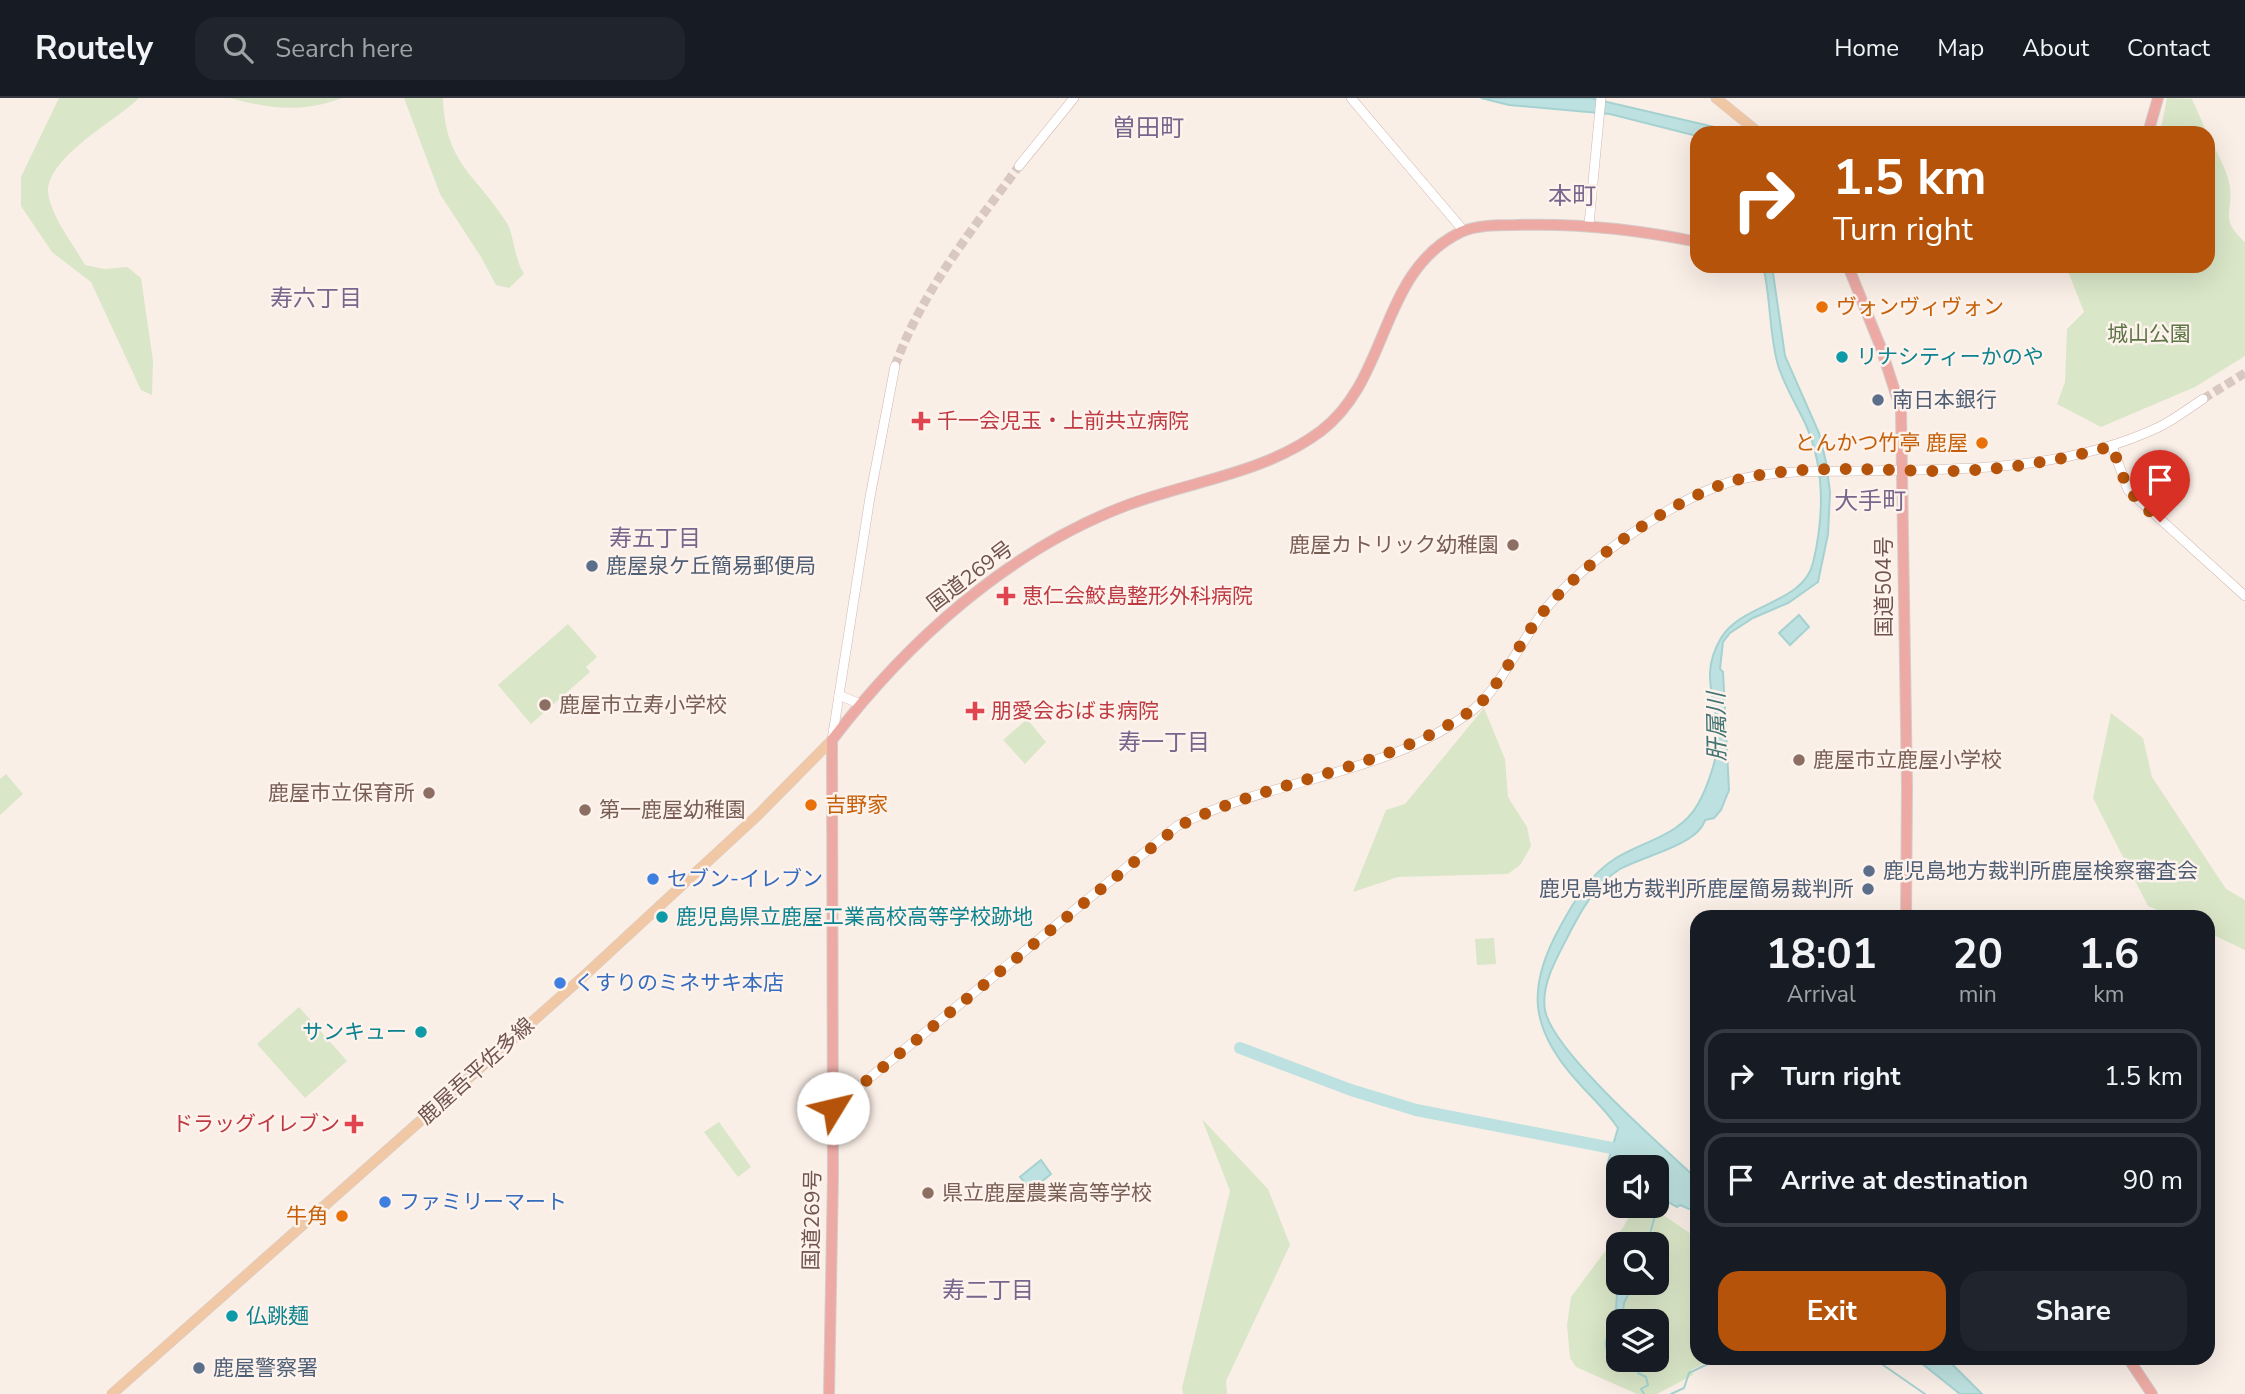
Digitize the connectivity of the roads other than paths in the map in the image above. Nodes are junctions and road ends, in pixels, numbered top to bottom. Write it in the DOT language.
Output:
graph roads {
  1 [pos="1074,98"];
  2 [pos="1351,98"];
  3 [pos="1601,98"];
  4 [pos="1716,98"];
  5 [pos="2158,98"];
  6 [pos="1750,126"];
  7 [pos="2150,126"];
  8 [pos="1019,166"];
  9 [pos="1589,224"];
  10 [pos="1463,230"];
  11 [pos="1690,241"];
  12 [pos="1851,273"];
  13 [pos="895,366"];
  14 [pos="2203,399"];
  15 [pos="2112,446"];
  16 [pos="1903,470"];
  17 [pos="2245,596"];
  18 [pos="839,695"];
  19 [pos="860,704"];
  20 [pos="832,740"];
  21 [pos="1906,910"];
  22 [pos="833,1108"];
  23 [pos="2133,1365"];
  24 [pos="112,1394"];
  25 [pos="829,1394"];
  26 [pos="2152,1394"];
  1 -- 8 [label="street"];
  2 -- 10 [label="street"];
  3 -- 9 [label="street"];
  4 -- 6 [label="main road"];
  5 -- 7 [label="highway"];
  9 -- 10 [label="highway, 国道269号"];
  9 -- 11 [label="highway, 国道269号"];
  10 -- 19 [label="highway, 国道269号"];
  12 -- 16 [label="highway, 国道504号"];
  13 -- 18 [label="street"];
  14 -- 15 [label="street"];
  15 -- 16 [label="street"];
  15 -- 17 [label="street"];
  16 -- 21 [label="highway, 国道504号"];
  16 -- 22 [label="street"];
  18 -- 19 [label="street"];
  18 -- 20 [label="street"];
  19 -- 20 [label="highway, 国道269号"];
  20 -- 22 [label="highway, 国道269号"];
  20 -- 24 [label="main road, 鹿屋吾平佐多線"];
  22 -- 25 [label="highway, 国道269号"];
  23 -- 26 [label="highway"];
}
